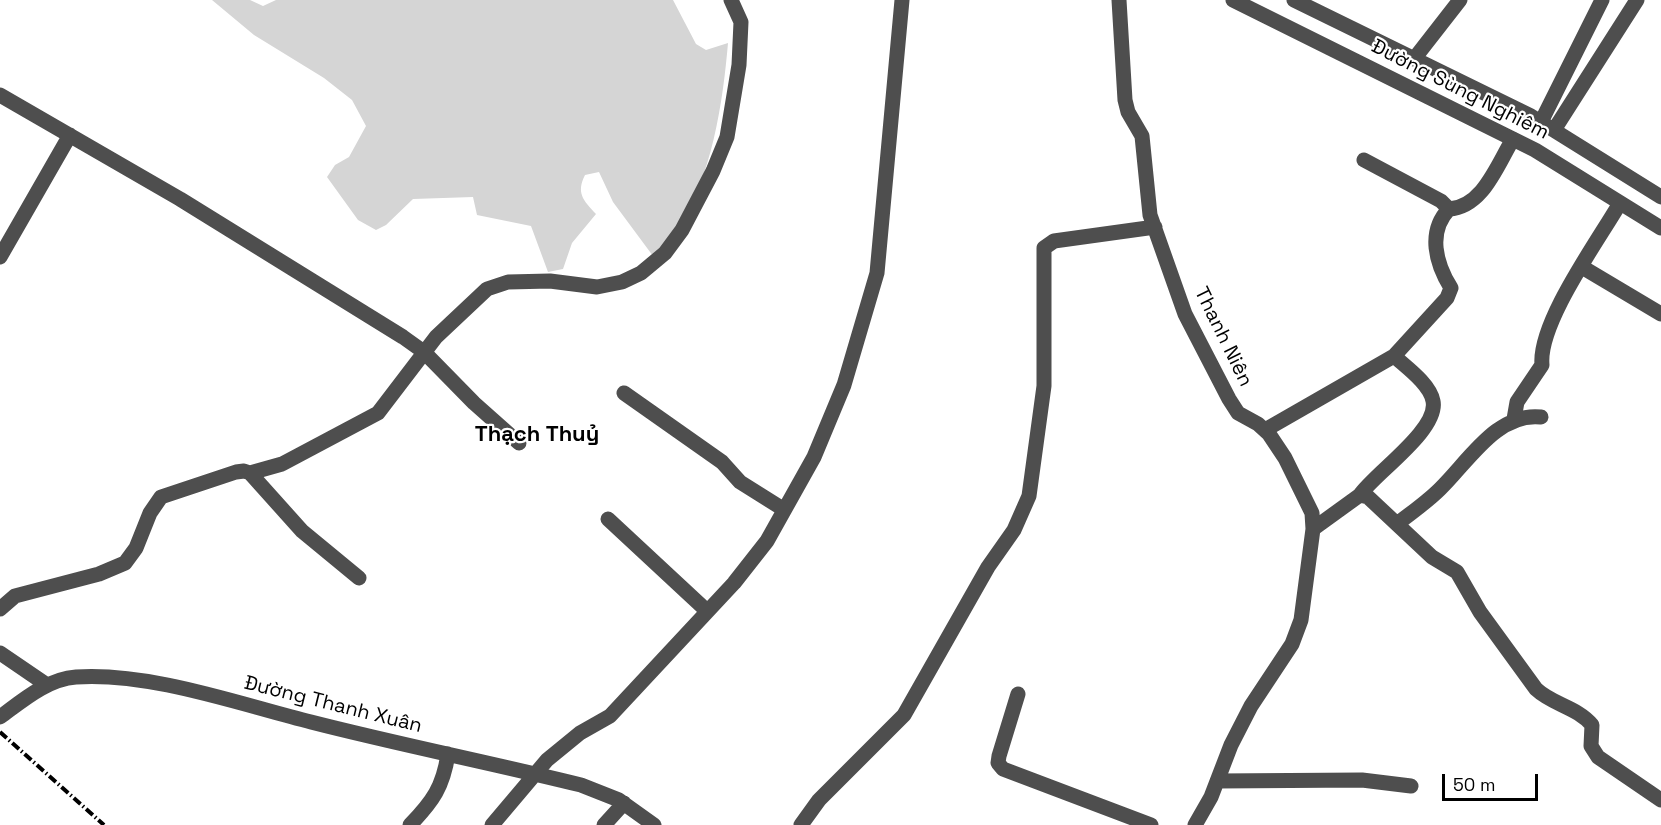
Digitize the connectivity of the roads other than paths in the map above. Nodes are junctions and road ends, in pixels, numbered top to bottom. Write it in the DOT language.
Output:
graph roads {
  1 [pos="731,0"];
  2 [pos="902,0"];
  3 [pos="1119,0"];
  4 [pos="1233,0"];
  5 [pos="1294,0"];
  6 [pos="1460,0"];
  7 [pos="1602,0"];
  8 [pos="1637,0"];
  9 [pos="1414,59"];
  10 [pos="0,95"];
  11 [pos="1540,122"];
  12 [pos="1554,130"];
  13 [pos="70,135"];
  14 [pos="1513,139"];
  15 [pos="1364,160"];
  16 [pos="1661,196"];
  17 [pos="1620,203"];
  18 [pos="1449,209"];
  19 [pos="1155,227"];
  20 [pos="1661,228"];
  21 [pos="0,258"];
  22 [pos="1582,267"];
  23 [pos="1661,314"];
  24 [pos="424,352"];
  25 [pos="1394,356"];
  26 [pos="624,393"];
  27 [pos="1541,417"];
  28 [pos="1514,419"];
  29 [pos="1265,430"];
  30 [pos="519,443"];
  31 [pos="250,473"];
  32 [pos="1360,495"];
  33 [pos="783,509"];
  34 [pos="608,519"];
  35 [pos="1397,525"];
  36 [pos="1313,529"];
  37 [pos="359,578"];
  38 [pos="0,609"];
  39 [pos="707,610"];
  40 [pos="0,653"];
  41 [pos="47,685"];
  42 [pos="1018,694"];
  43 [pos="0,717"];
  44 [pos="448,754"];
  45 [pos="537,774"];
  46 [pos="1217,781"];
  47 [pos="1411,786"];
  48 [pos="1661,800"];
  49 [pos="624,803"];
  50 [pos="410,825"];
  51 [pos="492,825"];
  52 [pos="604,825"];
  53 [pos="654,825"];
  54 [pos="801,825"];
  55 [pos="1151,825"];
  56 [pos="1195,825"];
  1 -- 24 [label="street"];
  2 -- 33 [label="street"];
  3 -- 19 [label="street, Thanh Niên"];
  4 -- 14 [label="street, Đường Sùng Nghiêm"];
  5 -- 9 [label="street, Đường Sùng Nghiêm"];
  6 -- 9 [label="street"];
  7 -- 11 [label="street"];
  8 -- 12 [label="street"];
  9 -- 11 [label="street, Đường Sùng Nghiêm"];
  10 -- 13 [label="street"];
  11 -- 12 [label="street, Đường Sùng Nghiêm"];
  12 -- 16 [label="street, Đường Sùng Nghiêm"];
  13 -- 21 [label="street"];
  13 -- 24 [label="street"];
  14 -- 17 [label="street, Đường Sùng Nghiêm"];
  14 -- 18 [label="street"];
  15 -- 18 [label="street"];
  17 -- 20 [label="street, Đường Sùng Nghiêm"];
  17 -- 22 [label="street"];
  18 -- 25 [label="street"];
  19 -- 29 [label="street, Thanh Niên"];
  19 -- 54 [label="street"];
  22 -- 23 [label="street"];
  22 -- 28 [label="street"];
  24 -- 30 [label="street"];
  24 -- 31 [label="street"];
  25 -- 29 [label="street"];
  25 -- 32 [label="street"];
  26 -- 33 [label="street"];
  27 -- 28 [label="street"];
  28 -- 35 [label="street"];
  29 -- 36 [label="street, Thanh Niên"];
  31 -- 37 [label="street"];
  31 -- 38 [label="street"];
  32 -- 35 [label="street"];
  32 -- 36 [label="street"];
  33 -- 39 [label="street"];
  34 -- 39 [label="street"];
  35 -- 48 [label="street"];
  36 -- 46 [label="street, Thanh Niên"];
  39 -- 45 [label="street"];
  40 -- 41 [label="street"];
  41 -- 43 [label="street, Đường Thanh Xuân"];
  41 -- 44 [label="street, Đường Thanh Xuân"];
  42 -- 55 [label="street"];
  44 -- 45 [label="street, Đường Thanh Xuân"];
  44 -- 50 [label="street"];
  45 -- 49 [label="street, Đường Thanh Xuân"];
  45 -- 51 [label="street"];
  46 -- 47 [label="street"];
  46 -- 56 [label="street, Thanh Niên"];
  49 -- 52 [label="street"];
  49 -- 53 [label="street, Đường Thanh Xuân"];
}
